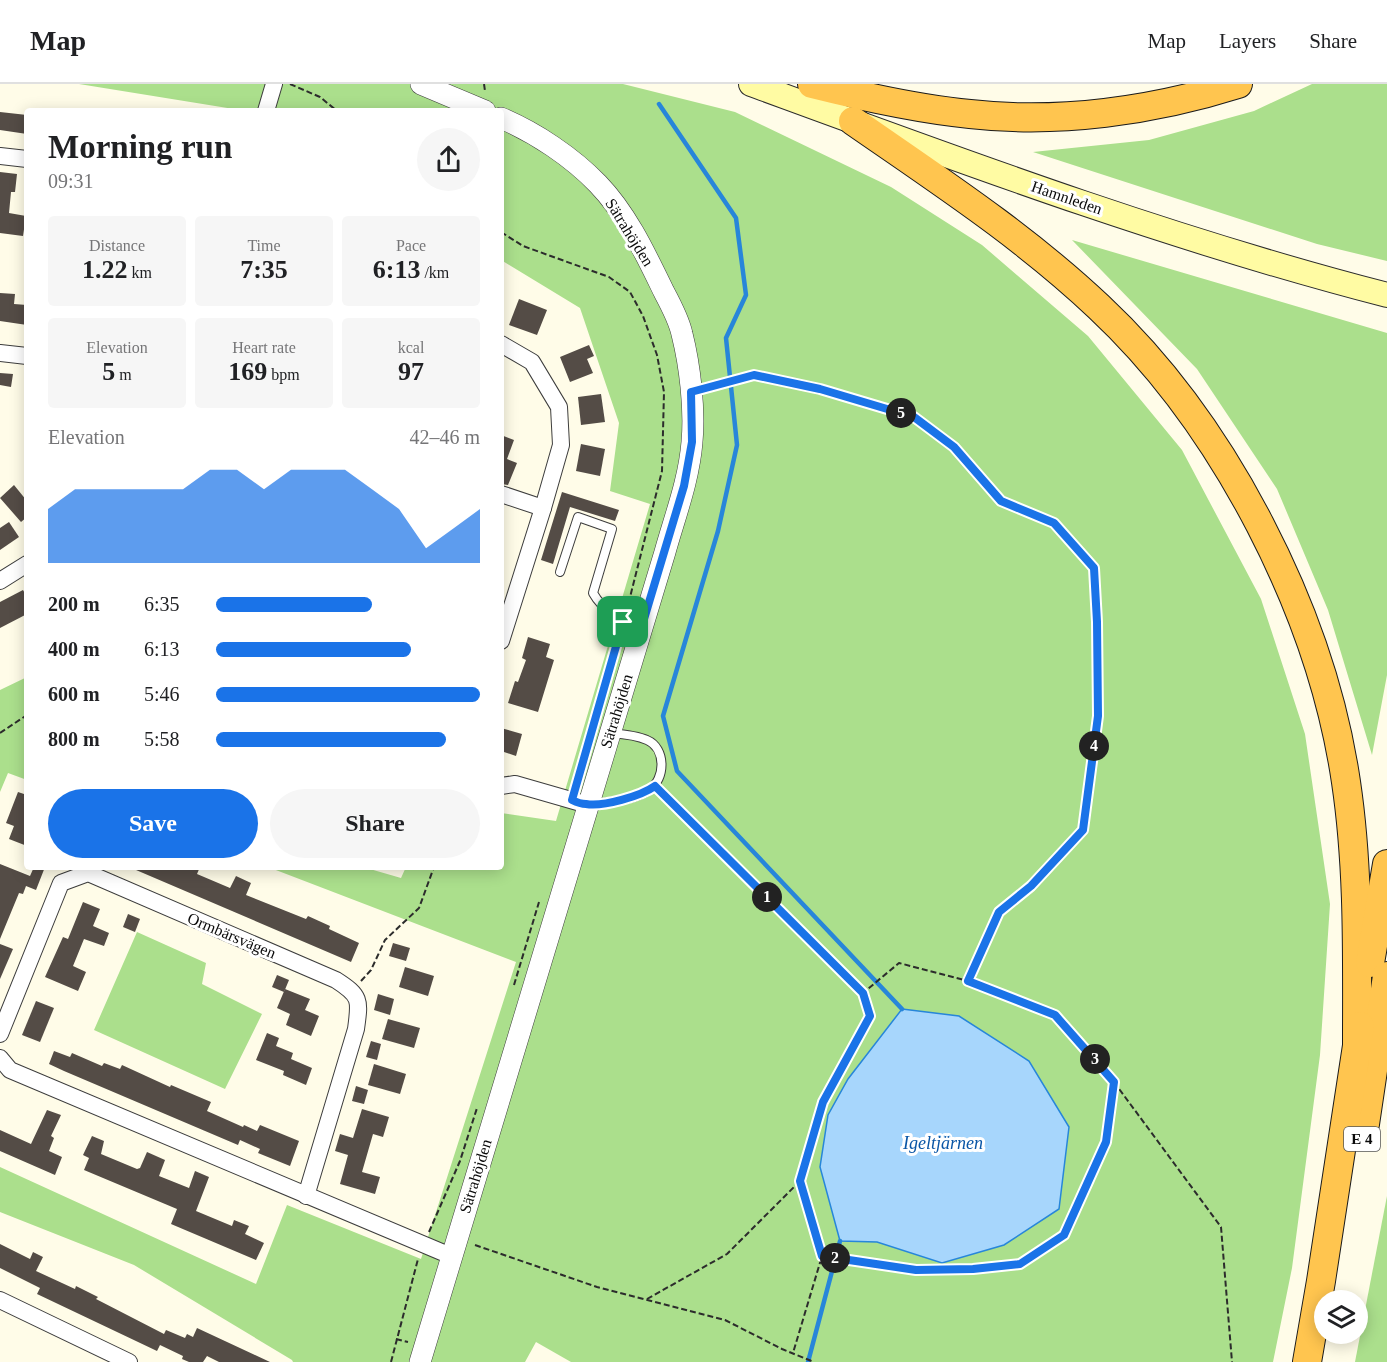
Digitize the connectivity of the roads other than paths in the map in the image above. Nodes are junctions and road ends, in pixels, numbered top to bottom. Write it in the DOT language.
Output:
graph roads {
  1 [pos="274,84"];
  2 [pos="421,84"];
  3 [pos="751,84"];
  4 [pos="812,84"];
  5 [pos="1238,84"];
  6 [pos="267,108"];
  7 [pos="478,108"];
  8 [pos="504,120"];
  9 [pos="853,121"];
  10 [pos="0,156"];
  11 [pos="24,159"];
  12 [pos="1387,294"];
  13 [pos="504,346"];
  14 [pos="0,353"];
  15 [pos="24,356"];
  16 [pos="504,495"];
  17 [pos="543,508"];
  18 [pos="24,566"];
  19 [pos="560,572"];
  20 [pos="0,581"];
  21 [pos="632,625"];
  22 [pos="504,632"];
  23 [pos="610,733"];
  24 [pos="504,786"];
  25 [pos="588,805"];
  26 [pos="1387,864"];
  27 [pos="1387,976"];
  28 [pos="0,1034"];
  29 [pos="1357,1045"];
  30 [pos="0,1058"];
  31 [pos="306,1196"];
  32 [pos="454,1247"];
  33 [pos="1338,1290"];
  34 [pos="0,1300"];
  35 [pos="1328,1344"];
  36 [pos="129,1362"];
  37 [pos="420,1362"];
  38 [pos="1307,1362"];
  39 [pos="1325,1362"];
  1 -- 6 [label="street"];
  2 -- 7 [label="street"];
  3 -- 9 [label="main road, Hamnleden"];
  4 -- 5 [label="highway"];
  8 -- 21 [label="street, Sätrahöjden"];
  9 -- 12 [label="main road, Hamnleden"];
  9 -- 29 [label="highway"];
  10 -- 11 [label="street"];
  13 -- 17 [label="street"];
  14 -- 15 [label="street"];
  16 -- 17 [label="street"];
  17 -- 22 [label="street"];
  18 -- 20 [label="street"];
  19 -- 21 [label="lane"];
  21 -- 23 [label="street, Sätrahöjden"];
  23 -- 25 [label="street, Sätrahöjden"];
  23 -- 25 [label="lane"];
  24 -- 25 [label="street"];
  25 -- 32 [label="street, Sätrahöjden"];
  26 -- 29 [label="highway, E 4"];
  27 -- 33 [label="highway, E 4"];
  28 -- 31 [label="street, Ormbärsvägen"];
  29 -- 38 [label="highway, E 4"];
  30 -- 31 [label="street"];
  31 -- 32 [label="street"];
  32 -- 37 [label="street, Sätrahöjden"];
  34 -- 36 [label="street"];
  35 -- 39 [label="highway"];
}
